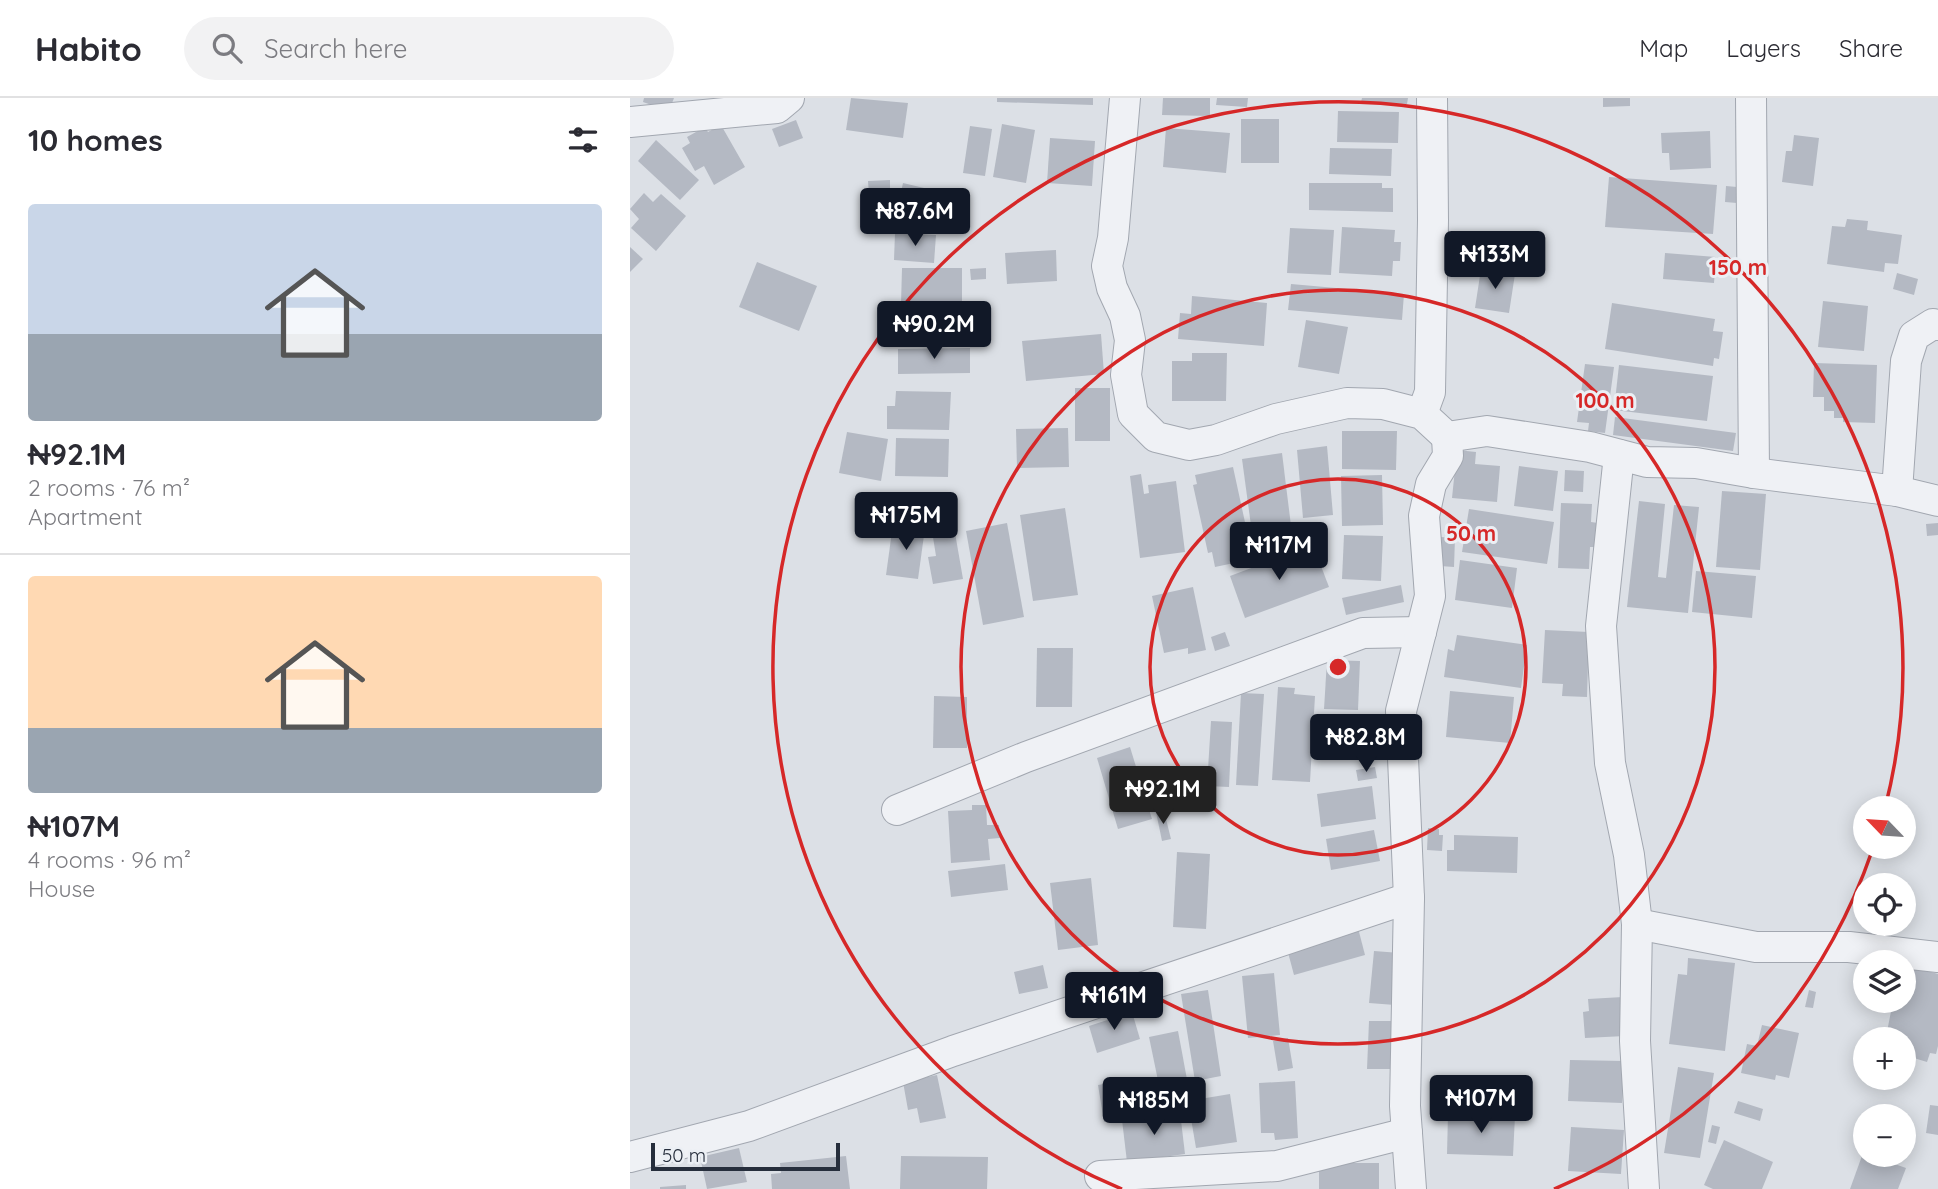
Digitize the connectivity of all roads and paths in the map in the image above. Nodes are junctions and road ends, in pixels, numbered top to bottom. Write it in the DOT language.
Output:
graph roads {
  1 [pos="789,98"];
  2 [pos="1125,98"];
  3 [pos="1432,98"];
  4 [pos="1751,98"];
  5 [pos="630,122"];
  6 [pos="1938,325"];
  7 [pos="1422,414"];
  8 [pos="1447,437"];
  9 [pos="1619,454"];
  10 [pos="1754,473"];
  11 [pos="1897,491"];
  12 [pos="1938,501"];
  13 [pos="1421,632"];
  14 [pos="897,810"];
  15 [pos="1409,898"];
  16 [pos="1636,924"];
  17 [pos="1938,957"];
  18 [pos="1406,1133"];
  19 [pos="630,1157"];
  20 [pos="1100,1176"];
  21 [pos="1410,1189"];
  22 [pos="1644,1189"];
  1 -- 5 [label="street"];
  2 -- 7 [label="street"];
  3 -- 7 [label="street"];
  4 -- 10 [label="street"];
  6 -- 11 [label="street"];
  7 -- 8 [label="street"];
  8 -- 9 [label="street"];
  8 -- 13 [label="street"];
  9 -- 10 [label="street"];
  9 -- 16 [label="street"];
  10 -- 11 [label="street"];
  11 -- 12 [label="street"];
  13 -- 14 [label="street"];
  13 -- 15 [label="street"];
  15 -- 18 [label="street"];
  15 -- 19 [label="street"];
  16 -- 17 [label="street"];
  16 -- 22 [label="street"];
  18 -- 20 [label="street"];
  18 -- 21 [label="street"];
}
